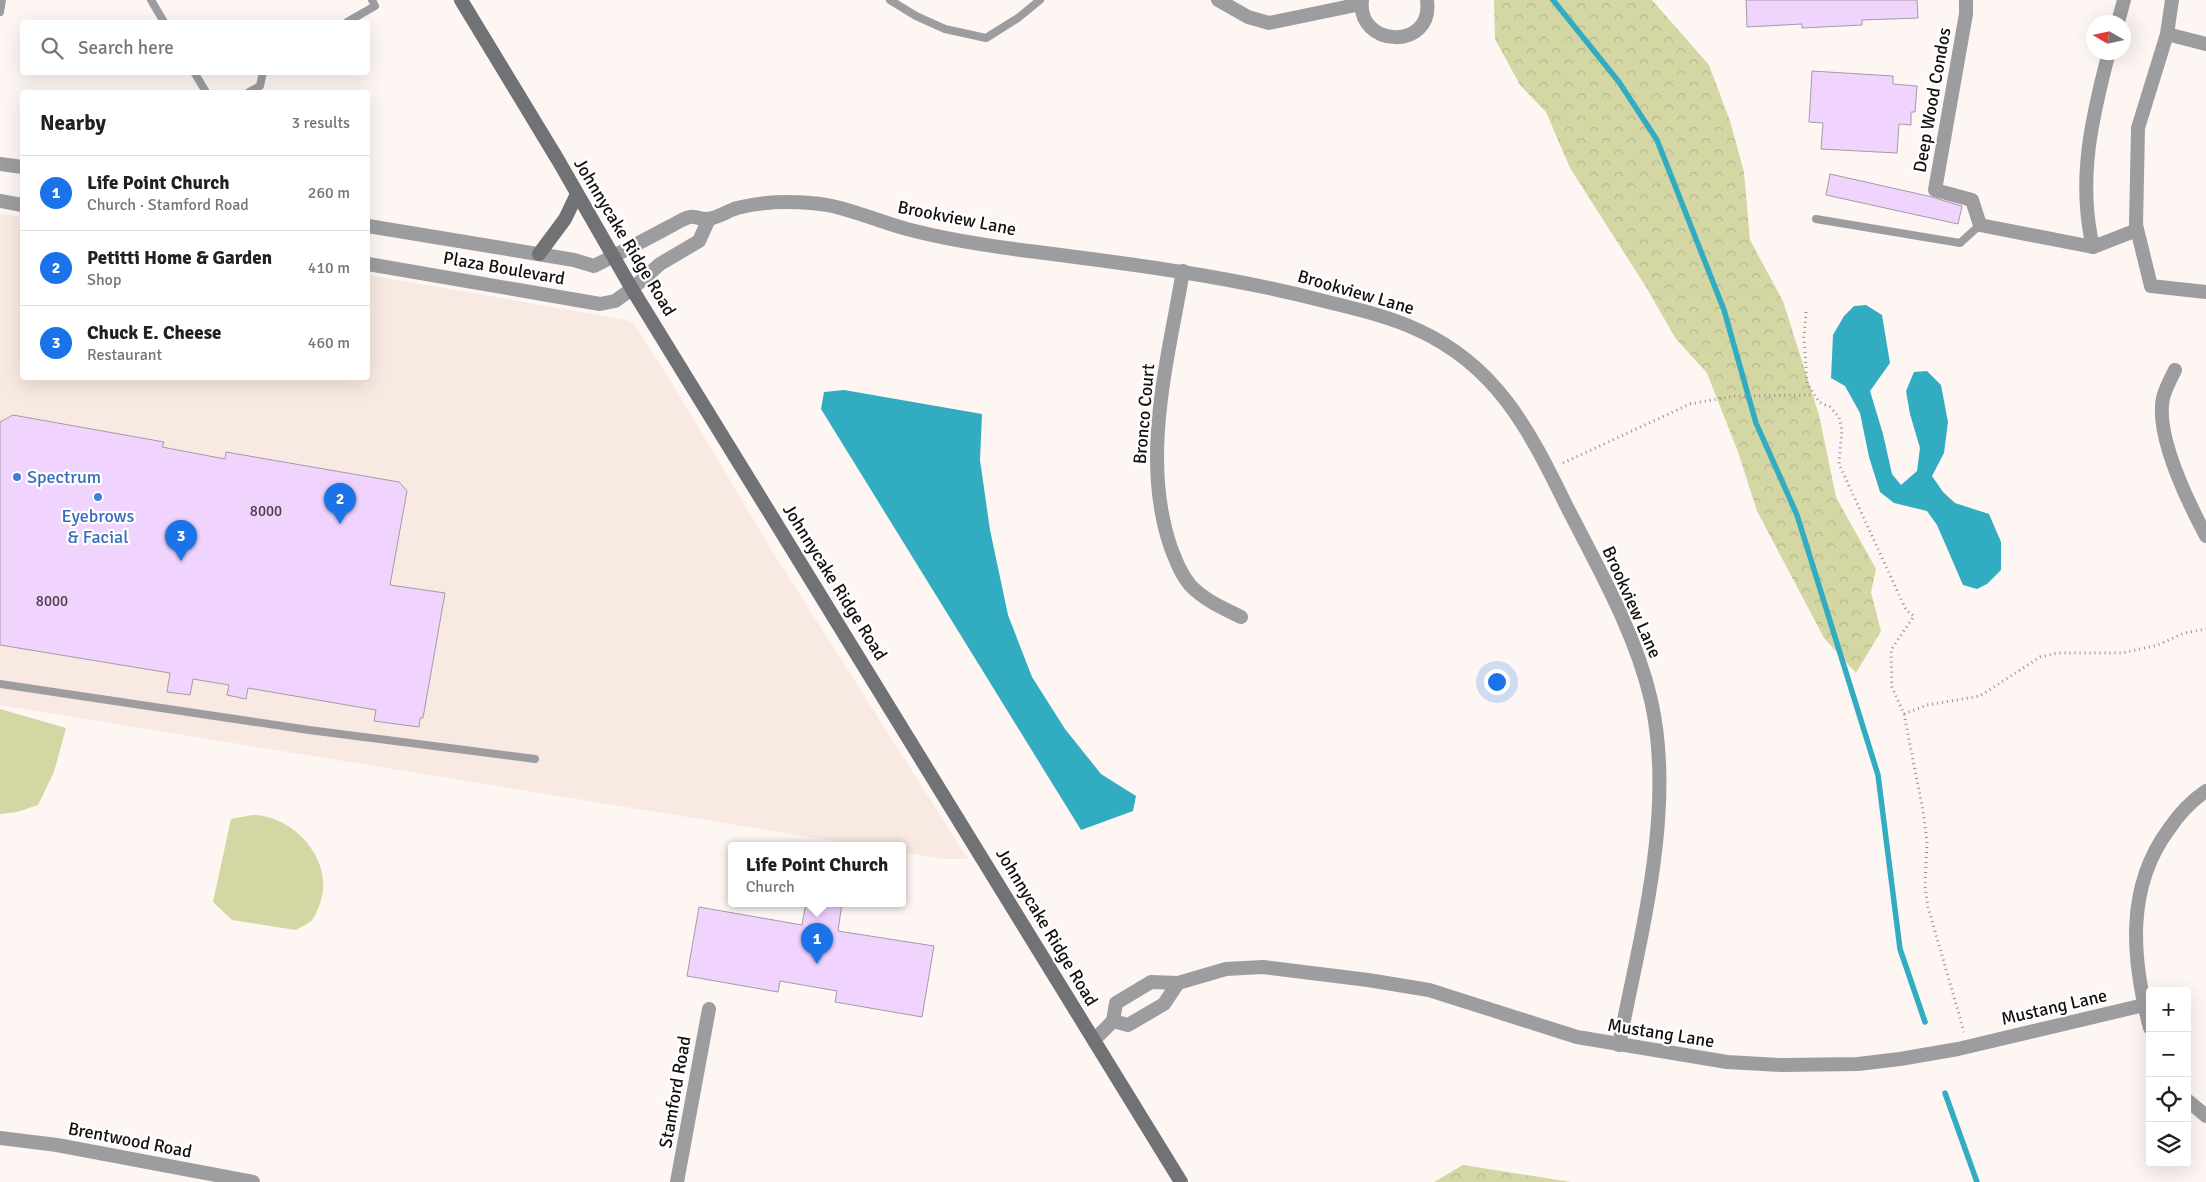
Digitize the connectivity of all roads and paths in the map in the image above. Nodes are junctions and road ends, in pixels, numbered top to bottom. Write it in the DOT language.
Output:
graph roads {
  1 [pos="2,0"];
  2 [pos="151,0"];
  3 [pos="372,0"];
  4 [pos="461,0"];
  5 [pos="890,0"];
  6 [pos="1040,0"];
  7 [pos="1218,0"];
  8 [pos="1427,0"];
  9 [pos="1966,0"];
  10 [pos="2124,0"];
  11 [pos="2172,0"];
  12 [pos="1362,2"];
  13 [pos="0,12"];
  14 [pos="2120,15"];
  15 [pos="163,20"];
  16 [pos="350,20"];
  17 [pos="2167,34"];
  18 [pos="2206,44"];
  19 [pos="2108,60"];
  20 [pos="196,75"];
  21 [pos="262,75"];
  22 [pos="205,90"];
  23 [pos="253,90"];
  24 [pos="0,164"];
  25 [pos="20,167"];
  26 [pos="577,194"];
  27 [pos="0,201"];
  28 [pos="20,205"];
  29 [pos="709,219"];
  30 [pos="1816,219"];
  31 [pos="1980,225"];
  32 [pos="370,226"];
  33 [pos="2137,230"];
  34 [pos="2093,247"];
  35 [pos="539,254"];
  36 [pos="612,257"];
  37 [pos="370,264"];
  38 [pos="1183,271"];
  39 [pos="632,289"];
  40 [pos="2206,292"];
  41 [pos="1806,312"];
  42 [pos="2175,370"];
  43 [pos="1813,395"];
  44 [pos="1549,470"];
  45 [pos="2206,536"];
  46 [pos="1241,617"];
  47 [pos="2206,629"];
  48 [pos="0,684"];
  49 [pos="1904,714"];
  50 [pos="535,758"];
  51 [pos="2206,791"];
  52 [pos="1178,982"];
  53 [pos="2144,1006"];
  54 [pos="709,1009"];
  55 [pos="2146,1013"];
  56 [pos="1113,1021"];
  57 [pos="1094,1040"];
  58 [pos="1619,1045"];
  59 [pos="1968,1046"];
  60 [pos="2191,1103"];
  61 [pos="2206,1116"];
  62 [pos="0,1138"];
  63 [pos="253,1182"];
  64 [pos="677,1182"];
  65 [pos="1181,1182"];
  1 -- 13 [label="lane"];
  2 -- 15 [label="lane"];
  3 -- 16 [label="lane"];
  4 -- 26 [label="main road, Johnnycake Ridge Road"];
  5 -- 6 [label="lane"];
  7 -- 12 [label="street"];
  8 -- 12 [label="street"];
  9 -- 31 [label="street, Deep Wood Condos"];
  10 -- 14 [label="street"];
  11 -- 17 [label="street"];
  17 -- 18 [label="street"];
  17 -- 33 [label="street"];
  19 -- 34 [label="street"];
  20 -- 22 [label="lane"];
  21 -- 23 [label="lane"];
  24 -- 25 [label="street"];
  26 -- 35 [label="main road"];
  26 -- 36 [label="main road, Johnnycake Ridge Road"];
  27 -- 28 [label="street"];
  29 -- 36 [label="street, Brookview Lane"];
  29 -- 38 [label="street, Brookview Lane"];
  29 -- 39 [label="street"];
  30 -- 31 [label="lane"];
  31 -- 34 [label="street"];
  32 -- 35 [label="street, Plaza Boulevard"];
  33 -- 34 [label="street"];
  33 -- 40 [label="street"];
  35 -- 36 [label="street, Plaza Boulevard"];
  36 -- 39 [label="main road, Johnnycake Ridge Road"];
  37 -- 39 [label="street, Plaza Boulevard"];
  38 -- 44 [label="street, Brookview Lane"];
  38 -- 46 [label="street, Bronco Court"];
  39 -- 57 [label="main road, Johnnycake Ridge Road"];
  41 -- 43 [label="path"];
  42 -- 45 [label="street"];
  43 -- 44 [label="path"];
  43 -- 49 [label="path"];
  44 -- 58 [label="street, Brookview Lane"];
  47 -- 49 [label="path"];
  48 -- 50 [label="lane"];
  49 -- 59 [label="path"];
  51 -- 53 [label="street"];
  52 -- 56 [label="street"];
  52 -- 56 [label="street, Mustang Lane"];
  52 -- 58 [label="street, Mustang Lane"];
  53 -- 55 [label="street"];
  53 -- 59 [label="street, Mustang Lane"];
  54 -- 64 [label="street, Stamford Road"];
  56 -- 57 [label="street, Mustang Lane"];
  57 -- 65 [label="main road, Johnnycake Ridge Road"];
  58 -- 59 [label="street, Mustang Lane"];
  60 -- 61 [label="street"];
  62 -- 63 [label="street, Brentwood Road"];
}
